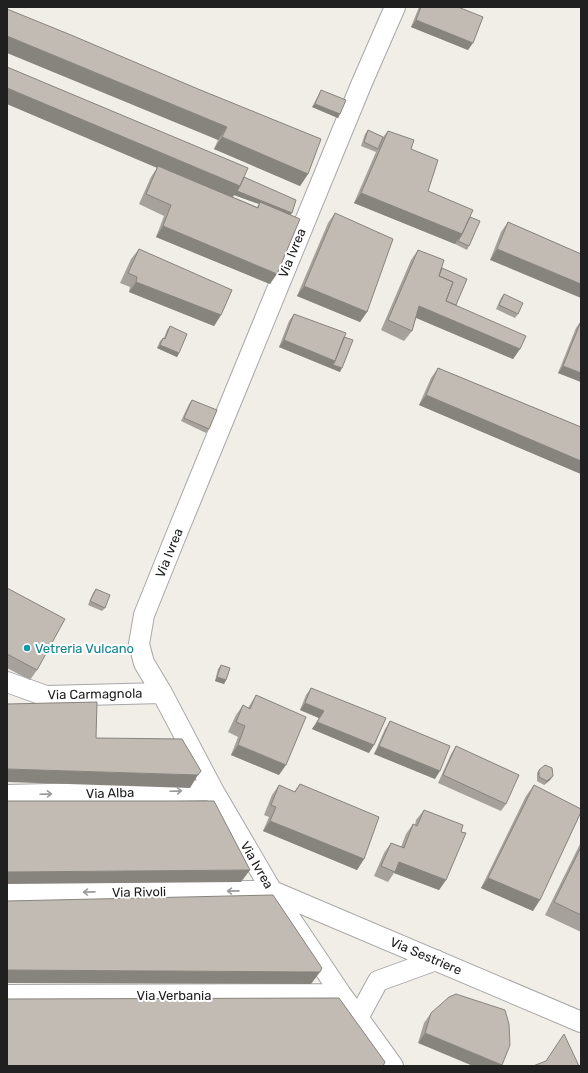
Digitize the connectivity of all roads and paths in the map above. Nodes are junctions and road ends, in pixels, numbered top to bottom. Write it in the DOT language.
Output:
graph roads {
  1 [pos="395,7"];
  2 [pos="7,682"];
  3 [pos="162,693"];
  4 [pos="213,790"];
  5 [pos="7,795"];
  6 [pos="272,891"];
  7 [pos="7,893"];
  8 [pos="436,960"];
  9 [pos="341,994"];
  10 [pos="7,995"];
  11 [pos="358,1018"];
  12 [pos="581,1022"];
  13 [pos="393,1066"];
  1 -- 3 [label="street, Via Ivrea"];
  2 -- 3 [label="street, Via Carmagnola"];
  3 -- 4 [label="street, Via Ivrea"];
  5 -- 4 [label="street, Via Alba, one-way"];
  4 -- 6 [label="street, Via Ivrea"];
  6 -- 7 [label="street, Via Rivoli, one-way"];
  6 -- 8 [label="street, Via Sestriere"];
  6 -- 9 [label="street, Via Ivrea"];
  8 -- 11 [label="street"];
  8 -- 12 [label="street, Via Sestriere"];
  9 -- 10 [label="street, Via Verbania"];
  9 -- 11 [label="street, Via Ivrea"];
  11 -- 13 [label="street, Via Ivrea"];
}
